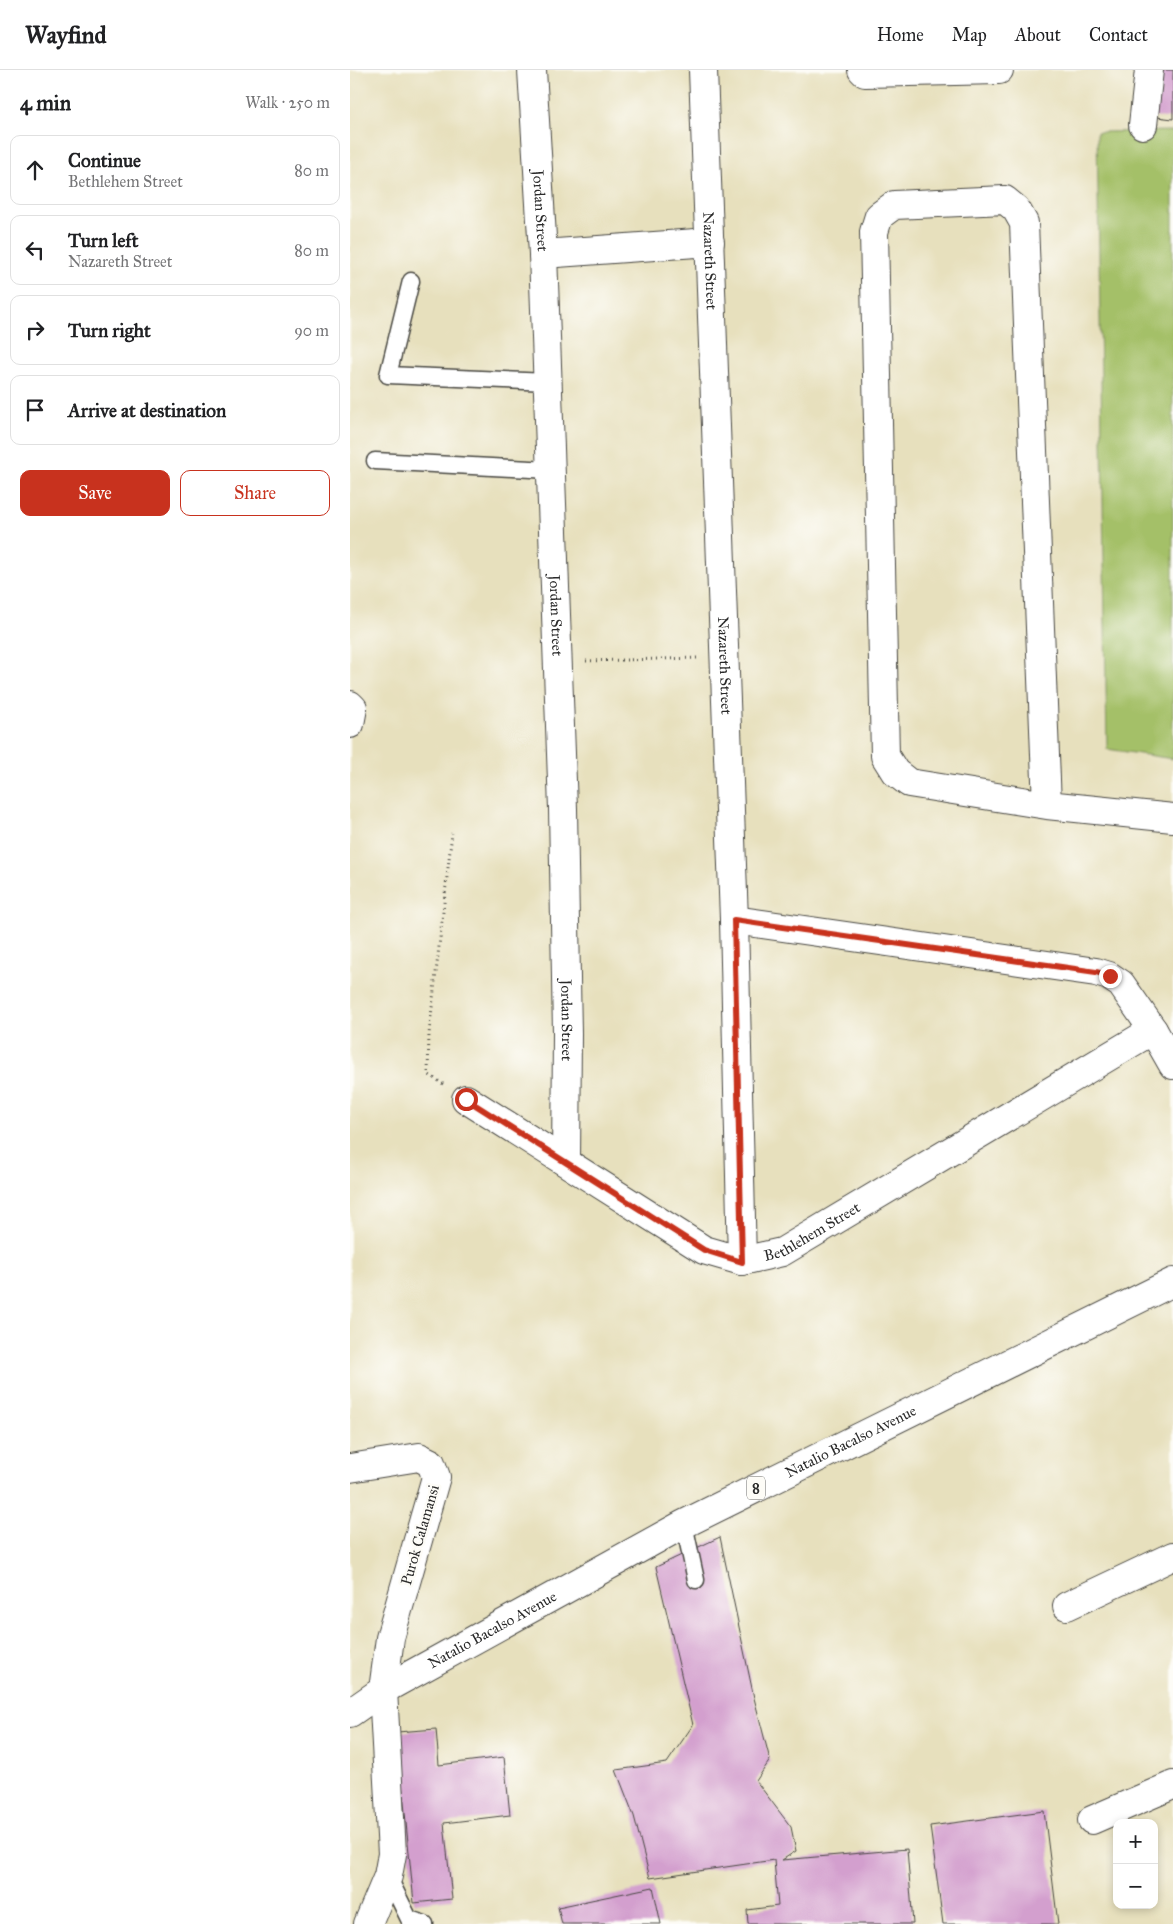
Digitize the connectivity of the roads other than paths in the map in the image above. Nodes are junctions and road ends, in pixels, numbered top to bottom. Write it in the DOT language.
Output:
graph roads {
  1 [pos="532,70"];
  2 [pos="704,70"];
  3 [pos="862,70"];
  4 [pos="999,70"];
  5 [pos="1150,70"];
  6 [pos="1143,126"];
  7 [pos="710,242"];
  8 [pos="544,254"];
  9 [pos="411,281"];
  10 [pos="548,382"];
  11 [pos="375,461"];
  12 [pos="551,470"];
  13 [pos="350,705"];
  14 [pos="350,724"];
  15 [pos="1047,804"];
  16 [pos="1173,818"];
  17 [pos="734,920"];
  18 [pos="1153,1030"];
  19 [pos="1173,1065"];
  20 [pos="466,1099"];
  21 [pos="566,1162"];
  22 [pos="742,1262"];
  23 [pos="1173,1282"];
  24 [pos="350,1468"];
  25 [pos="684,1524"];
  26 [pos="1173,1556"];
  27 [pos="696,1580"];
  28 [pos="1067,1606"];
  29 [pos="383,1690"];
  30 [pos="350,1713"];
  31 [pos="1173,1785"];
  32 [pos="1092,1820"];
  33 [pos="388,1876"];
  34 [pos="368,1924"];
  35 [pos="425,1924"];
  1 -- 8 [label="main road, Jordan Street"];
  2 -- 7 [label="main road, Nazareth Street"];
  3 -- 4 [label="main road"];
  5 -- 6 [label="main road"];
  7 -- 8 [label="main road"];
  7 -- 17 [label="main road, Nazareth Street"];
  8 -- 10 [label="main road, Jordan Street"];
  9 -- 10 [label="lane"];
  10 -- 12 [label="main road, Jordan Street"];
  11 -- 12 [label="lane"];
  12 -- 21 [label="main road, Jordan Street"];
  13 -- 14 [label="main road"];
  15 -- 15 [label="main road"];
  15 -- 16 [label="main road"];
  17 -- 18 [label="main road"];
  17 -- 22 [label="main road, Nazareth Street"];
  18 -- 19 [label="main road"];
  18 -- 22 [label="main road, Bethlehem Street"];
  20 -- 21 [label="main road, Bethlehem Street"];
  21 -- 22 [label="main road, Bethlehem Street"];
  23 -- 25 [label="main road, Natalio Bacalso Avenue / 8"];
  24 -- 29 [label="main road, Purok Calamansi"];
  25 -- 27 [label="lane"];
  25 -- 29 [label="main road, Natalio Bacalso Avenue / 8"];
  26 -- 28 [label="main road"];
  29 -- 30 [label="main road, Natalio Bacalso Avenue / 8"];
  29 -- 33 [label="main road, Purok Calamansi"];
  31 -- 32 [label="main road"];
  33 -- 34 [label="main road, Purok Calamansi"];
  33 -- 35 [label="lane"];
}
